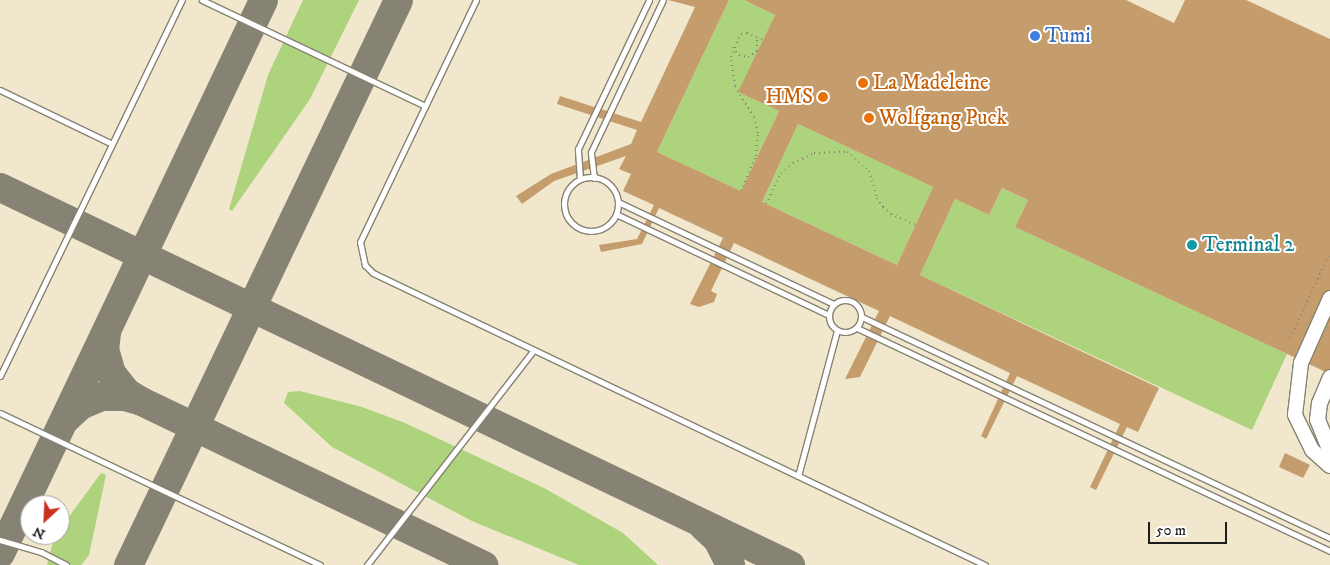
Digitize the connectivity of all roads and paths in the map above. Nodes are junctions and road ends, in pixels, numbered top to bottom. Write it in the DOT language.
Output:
graph roads {
  1 [pos="182,0"];
  2 [pos="202,0"];
  3 [pos="476,0"];
  4 [pos="648,0"];
  5 [pos="663,0"];
  6 [pos="756,36"];
  7 [pos="763,40"];
  8 [pos="733,46"];
  9 [pos="0,90"];
  10 [pos="425,106"];
  11 [pos="112,144"];
  12 [pos="594,178"];
  13 [pos="580,179"];
  14 [pos="741,191"];
  15 [pos="618,202"];
  16 [pos="766,204"];
  17 [pos="616,214"];
  18 [pos="916,224"];
  19 [pos="1330,253"];
  20 [pos="1330,298"];
  21 [pos="834,304"];
  22 [pos="829,315"];
  23 [pos="862,317"];
  24 [pos="857,328"];
  25 [pos="837,330"];
  26 [pos="1290,338"];
  27 [pos="534,350"];
  28 [pos="0,376"];
  29 [pos="1330,377"];
  30 [pos="0,413"];
  31 [pos="1330,452"];
  32 [pos="1330,466"];
  33 [pos="798,476"];
  34 [pos="1330,538"];
  35 [pos="0,540"];
  36 [pos="1330,551"];
  37 [pos="66,565"];
  38 [pos="320,565"];
  39 [pos="367,565"];
  40 [pos="985,565"];
  1 -- 11 [label="lane"];
  2 -- 10 [label="lane"];
  3 -- 10 [label="lane"];
  4 -- 13 [label="lane"];
  5 -- 12 [label="lane"];
  6 -- 7 [label="path"];
  6 -- 8 [label="path"];
  6 -- 8 [label="path"];
  8 -- 14 [label="path"];
  9 -- 11 [label="lane"];
  10 -- 27 [label="lane"];
  11 -- 28 [label="lane"];
  12 -- 13 [label="lane"];
  12 -- 15 [label="lane"];
  13 -- 17 [label="lane"];
  15 -- 17 [label="lane"];
  15 -- 21 [label="lane"];
  16 -- 18 [label="path"];
  17 -- 22 [label="lane"];
  19 -- 26 [label="path"];
  20 -- 32 [label="main road"];
  21 -- 22 [label="lane"];
  21 -- 23 [label="lane"];
  22 -- 25 [label="lane"];
  23 -- 24 [label="lane"];
  23 -- 34 [label="lane"];
  24 -- 25 [label="lane"];
  24 -- 36 [label="lane"];
  25 -- 33 [label="lane"];
  27 -- 33 [label="lane"];
  27 -- 39 [label="lane"];
  29 -- 31 [label="main road"];
  30 -- 38 [label="lane"];
  33 -- 40 [label="lane"];
  35 -- 37 [label="lane"];
}
